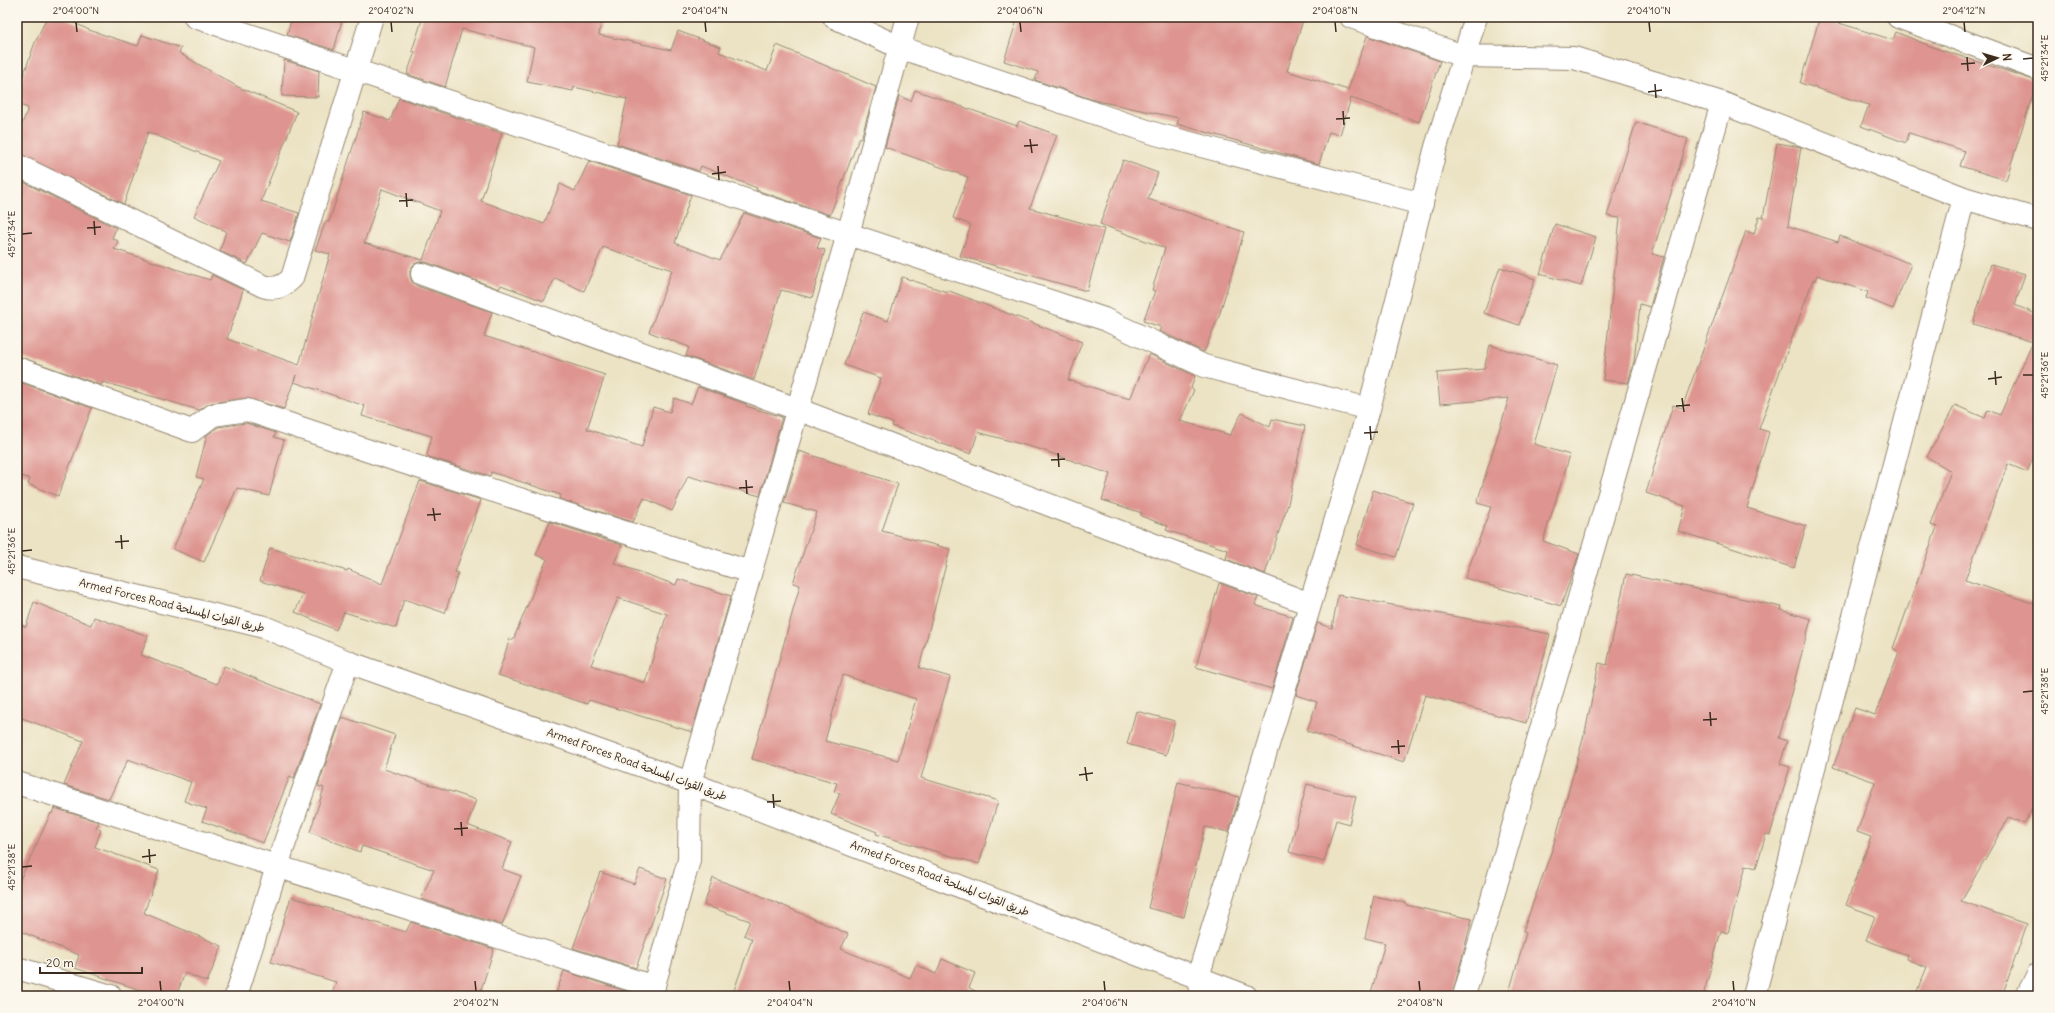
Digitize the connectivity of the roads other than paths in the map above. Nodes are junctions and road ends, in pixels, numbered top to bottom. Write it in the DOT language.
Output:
graph roads {
  1 [pos="195,17"];
  2 [pos="372,17"];
  3 [pos="834,17"];
  4 [pos="908,17"];
  5 [pos="1351,17"];
  6 [pos="1476,17"];
  7 [pos="1898,17"];
  8 [pos="899,46"];
  9 [pos="1463,56"];
  10 [pos="2038,69"];
  11 [pos="357,72"];
  12 [pos="1722,103"];
  13 [pos="17,164"];
  14 [pos="1964,198"];
  15 [pos="1422,204"];
  16 [pos="2038,220"];
  17 [pos="848,234"];
  18 [pos="422,274"];
  19 [pos="17,368"];
  20 [pos="797,409"];
  21 [pos="1369,409"];
  22 [pos="17,567"];
  23 [pos="750,572"];
  24 [pos="1310,604"];
  25 [pos="348,662"];
  26 [pos="17,783"];
  27 [pos="690,783"];
  28 [pos="277,868"];
  29 [pos="17,968"];
  30 [pos="2038,974"];
  31 [pos="1200,986"];
  32 [pos="652,992"];
  33 [pos="111,996"];
  34 [pos="236,996"];
  35 [pos="1246,996"];
  36 [pos="1464,996"];
  37 [pos="1754,996"];
  38 [pos="2027,996"];
  1 -- 11 [label="street"];
  2 -- 11 [label="street"];
  3 -- 8 [label="street"];
  4 -- 8 [label="street"];
  5 -- 9 [label="street"];
  6 -- 9 [label="street"];
  7 -- 10 [label="street"];
  8 -- 15 [label="street"];
  8 -- 17 [label="street"];
  9 -- 12 [label="street"];
  9 -- 15 [label="street"];
  11 -- 13 [label="street"];
  11 -- 17 [label="street"];
  12 -- 14 [label="street"];
  12 -- 36 [label="street"];
  14 -- 16 [label="street"];
  14 -- 37 [label="street"];
  15 -- 21 [label="street"];
  17 -- 20 [label="street"];
  17 -- 21 [label="street"];
  18 -- 20 [label="street"];
  19 -- 23 [label="street"];
  20 -- 23 [label="street"];
  20 -- 24 [label="street"];
  21 -- 24 [label="street"];
  22 -- 25 [label="street, Armed Forces Road طريق القوات المسلحة"];
  23 -- 27 [label="street"];
  24 -- 31 [label="street"];
  25 -- 27 [label="street, Armed Forces Road طريق القوات المسلحة"];
  25 -- 28 [label="street"];
  26 -- 28 [label="street"];
  27 -- 31 [label="street, Armed Forces Road طريق القوات المسلحة"];
  27 -- 32 [label="street"];
  28 -- 32 [label="street"];
  28 -- 34 [label="street"];
  29 -- 33 [label="street"];
  30 -- 38 [label="street"];
  31 -- 35 [label="street, Armed Forces Road طريق القوات المسلحة"];
}
